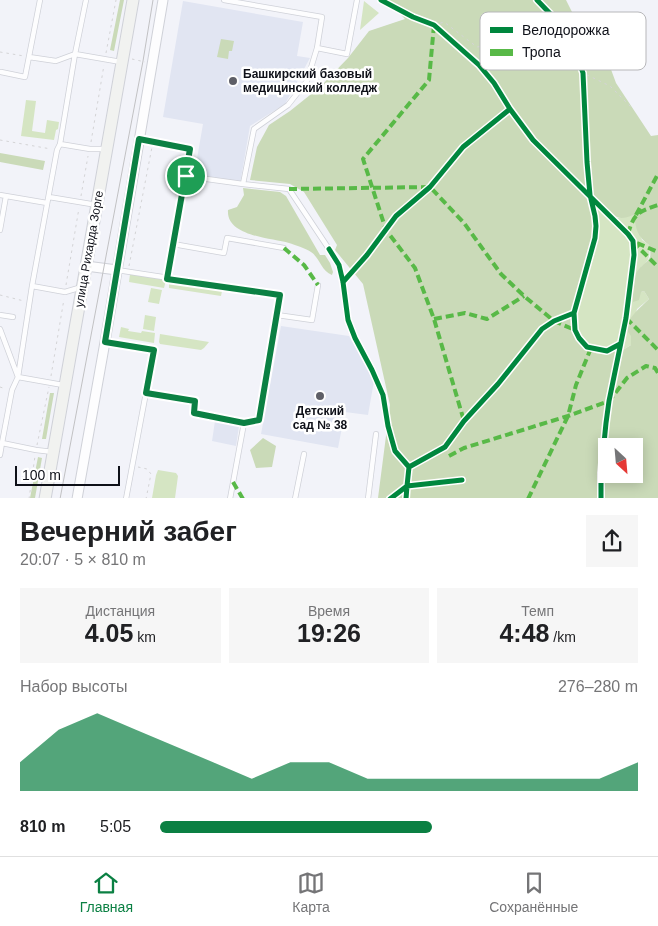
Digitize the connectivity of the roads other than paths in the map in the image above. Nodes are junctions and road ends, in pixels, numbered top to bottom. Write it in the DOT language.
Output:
graph roads {
  1 [pos="40,0"];
  2 [pos="86,0"];
  3 [pos="133,0"];
  4 [pos="163,0"];
  5 [pos="224,0"];
  6 [pos="357,0"];
  7 [pos="317,48"];
  8 [pos="74,54"];
  9 [pos="29,57"];
  10 [pos="122,62"];
  11 [pos="1,72"];
  12 [pos="139,139"];
  13 [pos="60,144"];
  14 [pos="107,149"];
  15 [pos="186,176"];
  16 [pos="243,184"];
  17 [pos="0,195"];
  18 [pos="6,196"];
  19 [pos="48,200"];
  20 [pos="97,206"];
  21 [pos="0,230"];
  22 [pos="173,244"];
  23 [pos="284,248"];
  24 [pos="329,249"];
  25 [pos="86,266"];
  26 [pos="117,270"];
  27 [pos="167,279"];
  28 [pos="318,285"];
  29 [pos="32,286"];
  30 [pos="82,287"];
  31 [pos="0,315"];
  32 [pos="277,315"];
  33 [pos="13,317"];
  34 [pos="0,329"];
  35 [pos="105,342"];
  36 [pos="18,377"];
  37 [pos="65,385"];
  38 [pos="146,393"];
  39 [pos="244,423"];
  40 [pos="376,434"];
  41 [pos="1,443"];
  42 [pos="53,452"];
  43 [pos="304,454"];
  44 [pos="0,455"];
  45 [pos="45,498"];
  46 [pos="76,498"];
  47 [pos="126,498"];
  48 [pos="230,498"];
  49 [pos="295,498"];
  50 [pos="368,498"];
  1 -- 9 [label="lane"];
  2 -- 8 [label="lane"];
  3 -- 10 [label="main road, улица Рихарда Зорге"];
  4 -- 12 [label="street"];
  5 -- 7 [label="lane"];
  6 -- 7 [label="lane"];
  7 -- 16 [label="lane"];
  8 -- 9 [label="lane"];
  8 -- 10 [label="lane"];
  8 -- 13 [label="lane"];
  9 -- 11 [label="lane"];
  10 -- 14 [label="main road, улица Рихарда Зорге"];
  12 -- 15 [label="lane"];
  12 -- 26 [label="street"];
  13 -- 14 [label="lane"];
  13 -- 19 [label="lane"];
  14 -- 20 [label="main road, улица Рихарда Зорге"];
  15 -- 16 [label="lane"];
  15 -- 22 [label="lane"];
  16 -- 24 [label="lane"];
  17 -- 18 [label="lane"];
  18 -- 19 [label="lane"];
  18 -- 21 [label="lane"];
  19 -- 20 [label="lane"];
  19 -- 29 [label="lane"];
  20 -- 25 [label="main road, улица Рихарда Зорге"];
  22 -- 23 [label="lane"];
  22 -- 27 [label="lane"];
  25 -- 26 [label="street"];
  25 -- 30 [label="main road, улица Рихарда Зорге"];
  26 -- 27 [label="lane"];
  26 -- 35 [label="street"];
  27 -- 32 [label="lane"];
  28 -- 32 [label="lane"];
  29 -- 30 [label="lane"];
  29 -- 36 [label="lane"];
  30 -- 37 [label="main road, улица Рихарда Зорге"];
  31 -- 33 [label="lane"];
  32 -- 39 [label="lane"];
  34 -- 36 [label="lane"];
  35 -- 38 [label="lane"];
  35 -- 46 [label="street"];
  36 -- 37 [label="lane"];
  36 -- 41 [label="lane"];
  37 -- 42 [label="main road, улица Рихарда Зорге"];
  38 -- 39 [label="lane"];
  38 -- 47 [label="lane"];
  39 -- 48 [label="lane"];
  40 -- 50 [label="lane"];
  41 -- 42 [label="lane"];
  41 -- 44 [label="lane"];
  42 -- 45 [label="main road, улица Рихарда Зорге"];
  43 -- 49 [label="lane"];
}
